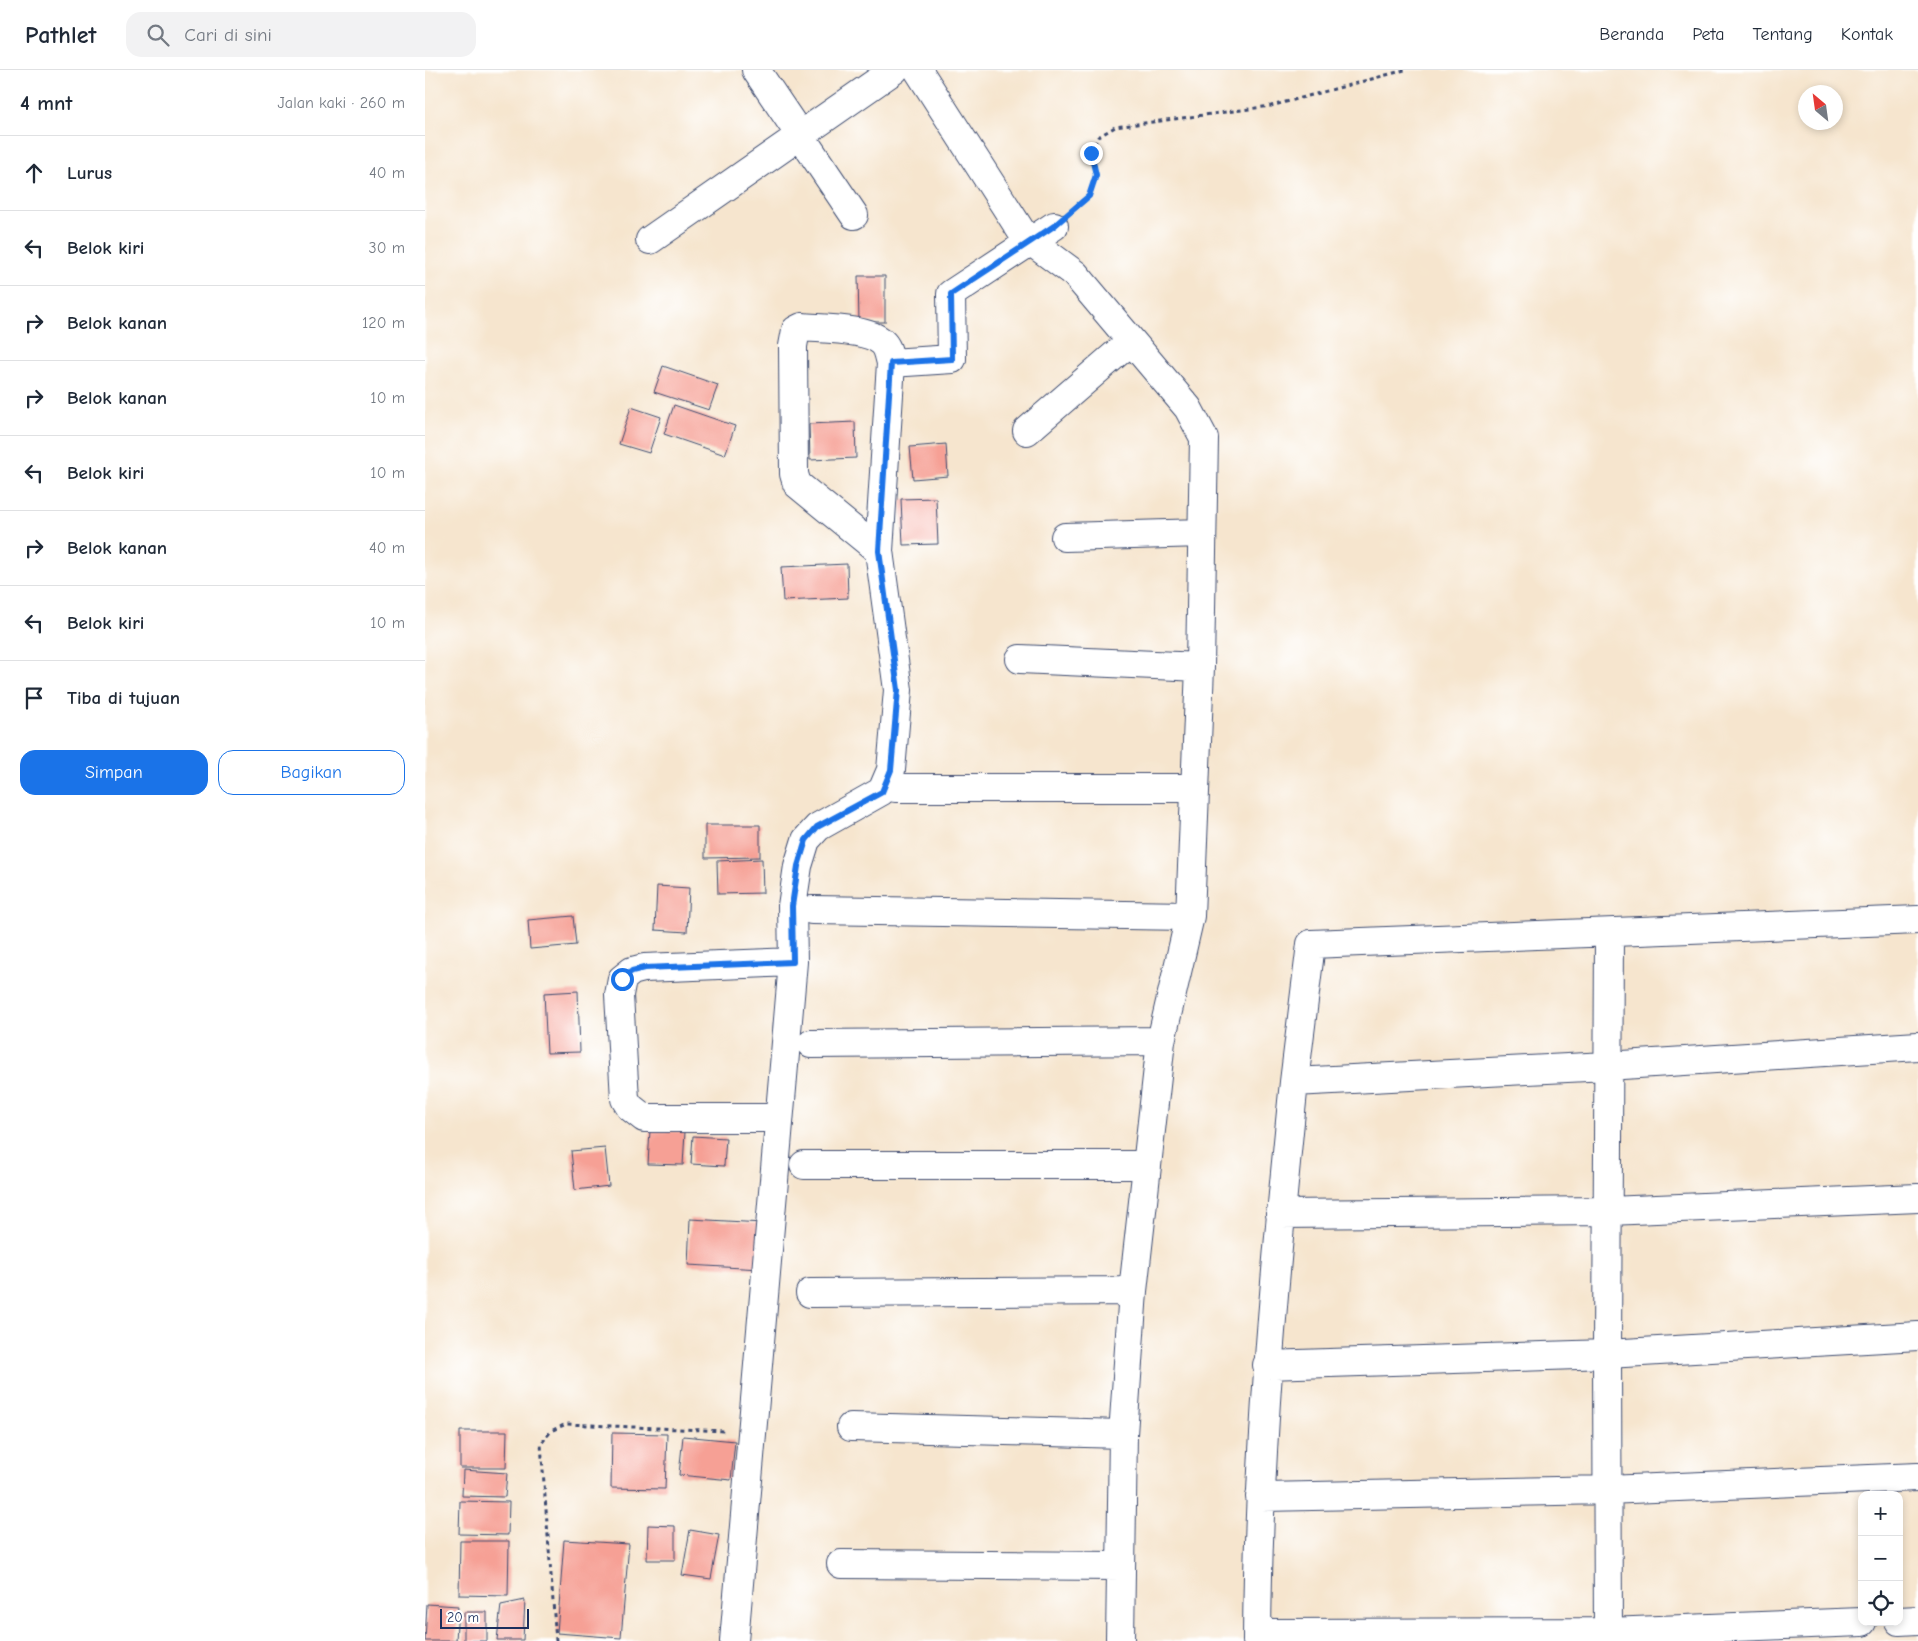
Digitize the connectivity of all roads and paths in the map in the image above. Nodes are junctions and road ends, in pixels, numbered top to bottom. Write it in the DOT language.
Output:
graph roads {
  1 [pos="756,70"];
  2 [pos="894,70"];
  3 [pos="918,70"];
  4 [pos="1405,70"];
  5 [pos="800,135"];
  6 [pos="854,215"];
  7 [pos="1054,226"];
  8 [pos="650,240"];
  9 [pos="1031,242"];
  10 [pos="1131,341"];
  11 [pos="891,363"];
  12 [pos="1027,431"];
  13 [pos="1202,533"];
  14 [pos="1065,537"];
  15 [pos="879,551"];
  16 [pos="1020,659"];
  17 [pos="1200,667"];
  18 [pos="895,788"];
  19 [pos="1195,788"];
  20 [pos="812,910"];
  21 [pos="1190,916"];
  22 [pos="1918,920"];
  23 [pos="1609,934"];
  24 [pos="793,962"];
  25 [pos="1161,1040"];
  26 [pos="811,1044"];
  27 [pos="1918,1046"];
  28 [pos="1607,1066"];
  29 [pos="1294,1082"];
  30 [pos="779,1118"];
  31 [pos="804,1165"];
  32 [pos="1147,1165"];
  33 [pos="1918,1198"];
  34 [pos="1609,1211"];
  35 [pos="1280,1214"];
  36 [pos="1133,1291"];
  37 [pos="809,1293"];
  38 [pos="1918,1336"];
  39 [pos="1607,1354"];
  40 [pos="1267,1365"];
  41 [pos="851,1427"];
  42 [pos="752,1432"];
  43 [pos="1123,1434"];
  44 [pos="1918,1477"];
  45 [pos="1607,1490"];
  46 [pos="1260,1497"];
  47 [pos="841,1564"];
  48 [pos="1121,1566"];
  49 [pos="1918,1620"];
  50 [pos="1903,1621"];
  51 [pos="1858,1622"];
  52 [pos="1257,1637"];
  53 [pos="1608,1637"];
  54 [pos="556,1641"];
  55 [pos="734,1641"];
  56 [pos="1120,1641"];
  1 -- 5 [label="street"];
  2 -- 5 [label="street"];
  3 -- 9 [label="street"];
  4 -- 7 [label="path"];
  5 -- 6 [label="street"];
  5 -- 8 [label="street"];
  7 -- 9 [label="street"];
  9 -- 10 [label="street"];
  9 -- 11 [label="street"];
  10 -- 12 [label="street"];
  10 -- 13 [label="street"];
  11 -- 15 [label="street"];
  11 -- 15 [label="street"];
  13 -- 14 [label="street"];
  13 -- 17 [label="street"];
  15 -- 24 [label="street"];
  16 -- 17 [label="street"];
  17 -- 19 [label="street"];
  18 -- 19 [label="street"];
  19 -- 21 [label="street"];
  20 -- 21 [label="street"];
  21 -- 25 [label="street"];
  22 -- 23 [label="street"];
  23 -- 28 [label="street"];
  23 -- 29 [label="street"];
  24 -- 30 [label="street"];
  24 -- 30 [label="street"];
  25 -- 26 [label="street"];
  25 -- 32 [label="street"];
  27 -- 28 [label="street"];
  28 -- 29 [label="street"];
  28 -- 34 [label="street"];
  29 -- 35 [label="street"];
  30 -- 42 [label="street"];
  31 -- 32 [label="street"];
  32 -- 36 [label="street"];
  33 -- 34 [label="street"];
  34 -- 35 [label="street"];
  34 -- 39 [label="street"];
  35 -- 40 [label="street"];
  36 -- 37 [label="street"];
  36 -- 43 [label="street"];
  38 -- 39 [label="street"];
  39 -- 40 [label="street"];
  39 -- 45 [label="street"];
  40 -- 46 [label="street"];
  41 -- 43 [label="street"];
  42 -- 54 [label="path"];
  42 -- 55 [label="street"];
  43 -- 48 [label="street"];
  44 -- 45 [label="street"];
  45 -- 46 [label="street"];
  45 -- 53 [label="street"];
  46 -- 52 [label="street"];
  47 -- 48 [label="street"];
  48 -- 56 [label="street"];
  49 -- 50 [label="street"];
  51 -- 53 [label="street"];
  52 -- 53 [label="street"];
}
